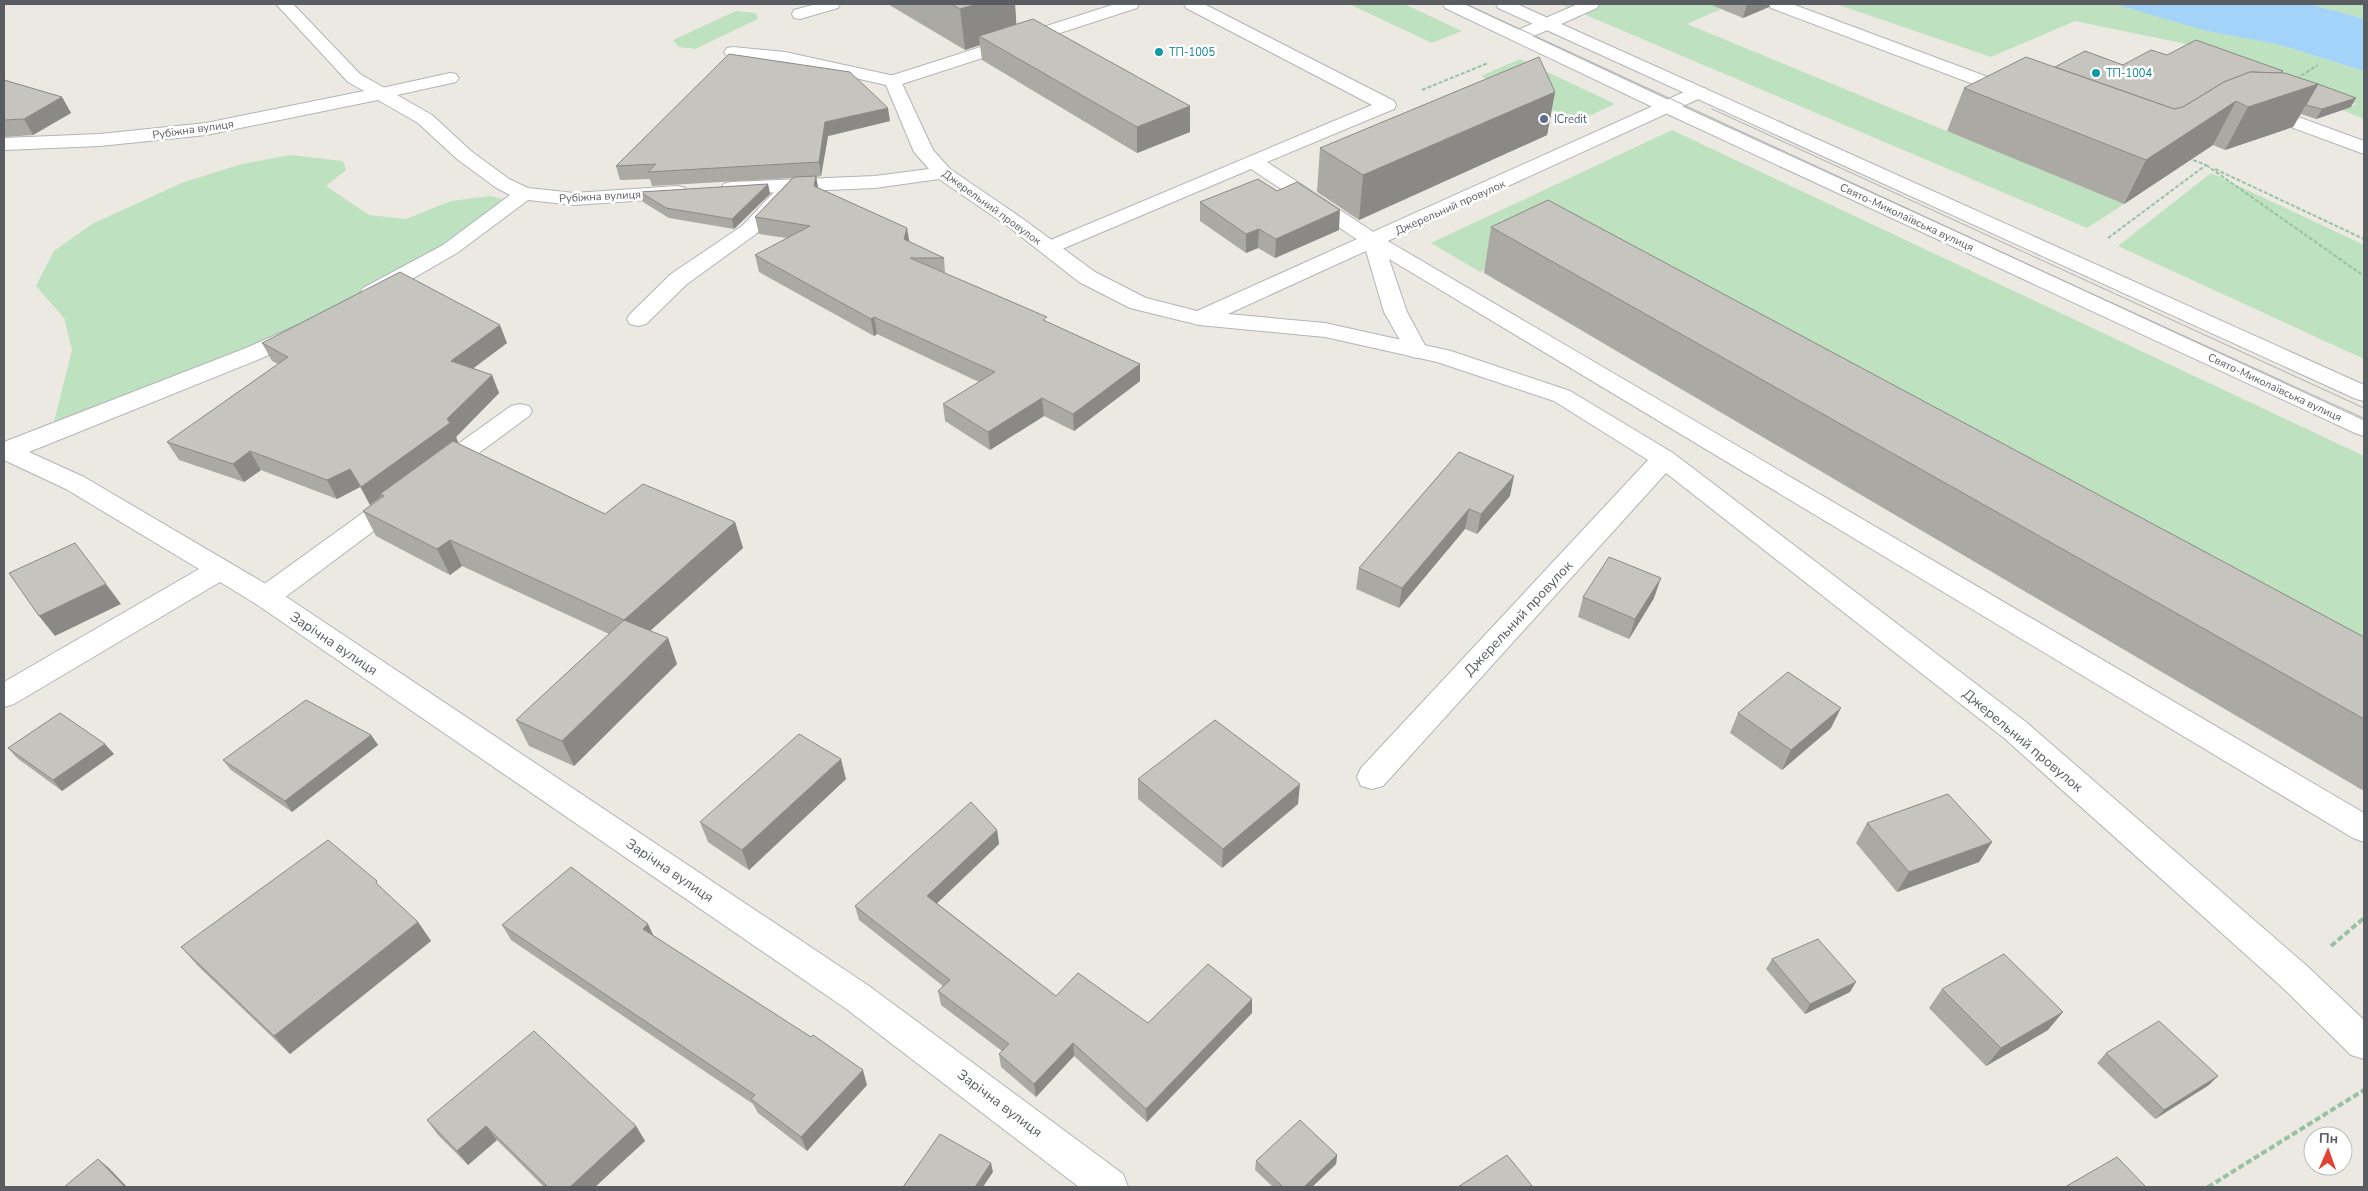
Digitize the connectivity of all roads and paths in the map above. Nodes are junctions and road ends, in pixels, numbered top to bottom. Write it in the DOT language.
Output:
graph roads {
  1 [pos="284,4"];
  2 [pos="832,4"];
  3 [pos="1131,4"];
  4 [pos="1192,4"];
  5 [pos="1451,4"];
  6 [pos="1504,4"];
  7 [pos="1591,4"];
  8 [pos="1777,4"];
  9 [pos="800,14"];
  10 [pos="1547,24"];
  11 [pos="1527,40"];
  12 [pos="733,52"];
  13 [pos="2318,65"];
  14 [pos="450,78"];
  15 [pos="893,81"];
  16 [pos="2285,86"];
  17 [pos="1699,92"];
  18 [pos="379,94"];
  19 [pos="2029,99"];
  20 [pos="1387,105"];
  21 [pos="1668,108"];
  22 [pos="4,144"];
  23 [pos="2364,148"];
  24 [pos="2179,155"];
  25 [pos="1252,160"];
  26 [pos="2206,165"];
  27 [pos="943,173"];
  28 [pos="791,186"];
  29 [pos="524,194"];
  30 [pos="2364,239"];
  31 [pos="1374,241"];
  32 [pos="1048,248"];
  33 [pos="2075,262"];
  34 [pos="2364,276"];
  35 [pos="352,305"];
  36 [pos="1199,318"];
  37 [pos="638,319"];
  38 [pos="319,322"];
  39 [pos="1417,351"];
  40 [pos="2364,394"];
  41 [pos="520,411"];
  42 [pos="2364,428"];
  43 [pos="6,450"];
  44 [pos="1664,460"];
  45 [pos="218,570"];
  46 [pos="266,597"];
  47 [pos="4,696"];
  48 [pos="1372,777"];
  49 [pos="2364,829"];
  50 [pos="2364,1043"];
  51 [pos="2364,1090"];
  52 [pos="1109,1187"];
  53 [pos="2208,1187"];
  1 -- 18 [label="street, Рубіжна вулиця"];
  2 -- 9 [label="street"];
  3 -- 15 [label="street"];
  4 -- 20 [label="street"];
  5 -- 11 [label="street, Свято-Миколаївська вулиця"];
  6 -- 10 [label="street, Свято-Миколаївська вулиця"];
  7 -- 10 [label="street"];
  8 -- 19 [label="street"];
  10 -- 11 [label="street"];
  10 -- 17 [label="street, Свято-Миколаївська вулиця"];
  11 -- 20 [label="path"];
  11 -- 21 [label="street, Свято-Миколаївська вулиця"];
  12 -- 15 [label="street"];
  13 -- 16 [label="path"];
  14 -- 18 [label="street"];
  15 -- 27 [label="street, Джерельний провулок"];
  16 -- 23 [label="street"];
  17 -- 21 [label="street, Джерельний провулок"];
  17 -- 33 [label="street, Свято-Миколаївська вулиця"];
  18 -- 22 [label="street, Рубіжна вулиця"];
  18 -- 29 [label="street, Рубіжна вулиця"];
  20 -- 25 [label="street"];
  21 -- 31 [label="street, Джерельний провулок"];
  21 -- 42 [label="street, Свято-Миколаївська вулиця"];
  24 -- 26 [label="path"];
  25 -- 31 [label="street"];
  25 -- 32 [label="street"];
  26 -- 30 [label="path"];
  26 -- 33 [label="path"];
  26 -- 34 [label="path"];
  27 -- 28 [label="street, Рубіжна вулиця"];
  27 -- 32 [label="street, Джерельний провулок"];
  28 -- 29 [label="street, Рубіжна вулиця"];
  28 -- 37 [label="street"];
  29 -- 35 [label="street"];
  31 -- 36 [label="street, Джерельний провулок"];
  31 -- 39 [label="street"];
  31 -- 49 [label="street"];
  32 -- 36 [label="street, Джерельний провулок"];
  33 -- 40 [label="street, Свято-Миколаївська вулиця"];
  36 -- 39 [label="street, Джерельний провулок"];
  38 -- 43 [label="street"];
  39 -- 44 [label="street, Джерельний провулок"];
  41 -- 46 [label="street"];
  43 -- 45 [label="street, Зарічна вулиця"];
  44 -- 48 [label="street, Джерельний провулок"];
  44 -- 50 [label="street, Джерельний провулок"];
  45 -- 46 [label="street, Зарічна вулиця"];
  45 -- 47 [label="street"];
  46 -- 52 [label="street, Зарічна вулиця"];
  51 -- 53 [label="path"];
}
